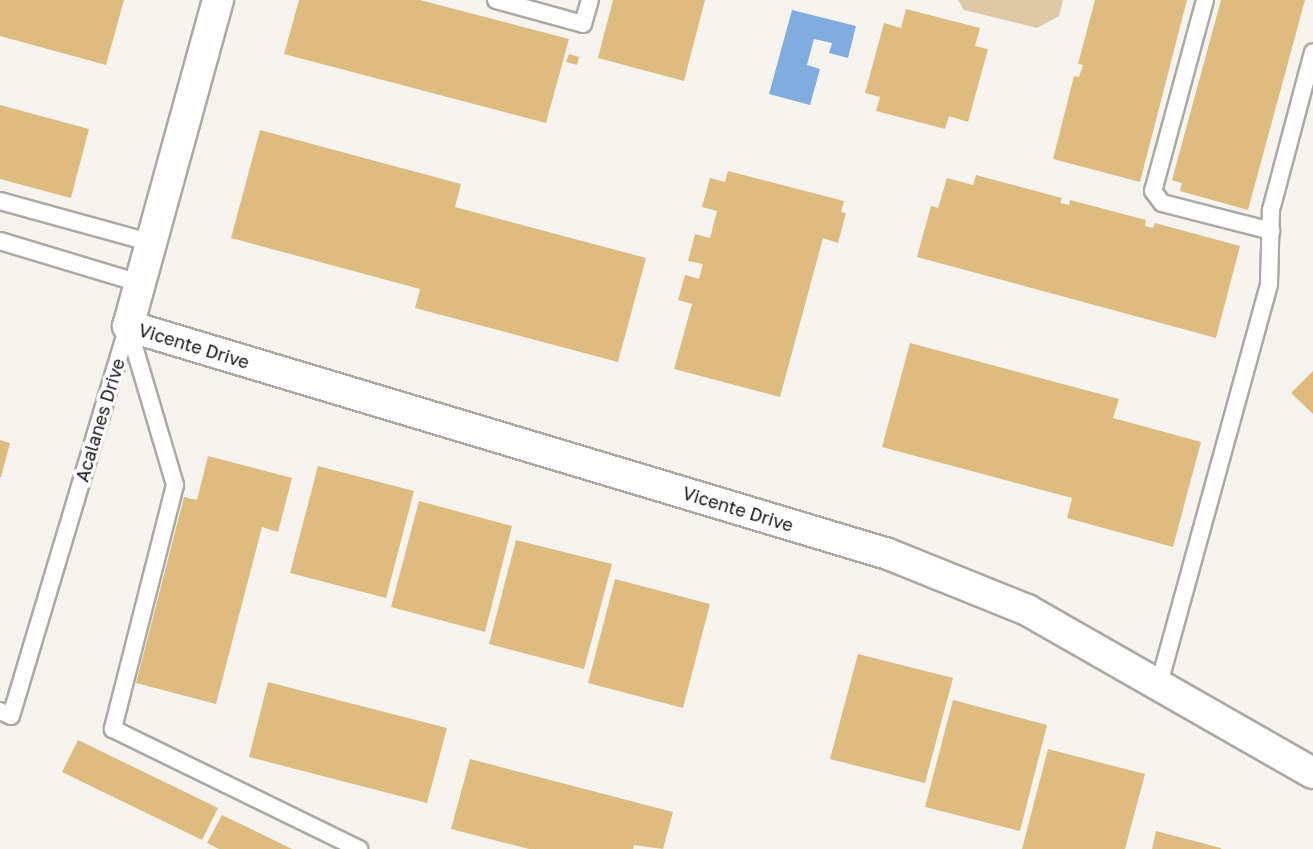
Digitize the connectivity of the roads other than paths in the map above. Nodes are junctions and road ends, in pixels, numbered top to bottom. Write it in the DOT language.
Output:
graph roads {
  1 [pos="218,0"];
  2 [pos="496,0"];
  3 [pos="590,0"];
  4 [pos="1205,0"];
  5 [pos="1313,52"];
  6 [pos="0,201"];
  7 [pos="1270,231"];
  8 [pos="0,241"];
  9 [pos="153,243"];
  10 [pos="142,284"];
  11 [pos="128,326"];
  12 [pos="1160,684"];
  13 [pos="6,714"];
  14 [pos="1313,773"];
  15 [pos="359,849"];
  1 -- 9 [label="street, Acalanes Drive"];
  2 -- 3 [label="lane"];
  4 -- 7 [label="lane"];
  5 -- 7 [label="lane"];
  6 -- 9 [label="lane"];
  7 -- 12 [label="lane"];
  8 -- 10 [label="lane"];
  9 -- 10 [label="street, Acalanes Drive"];
  10 -- 11 [label="street, Acalanes Drive"];
  11 -- 12 [label="street, Vicente Drive"];
  11 -- 13 [label="lane, Acalanes Drive"];
  11 -- 15 [label="lane"];
  12 -- 14 [label="street, Vicente Drive"];
}
